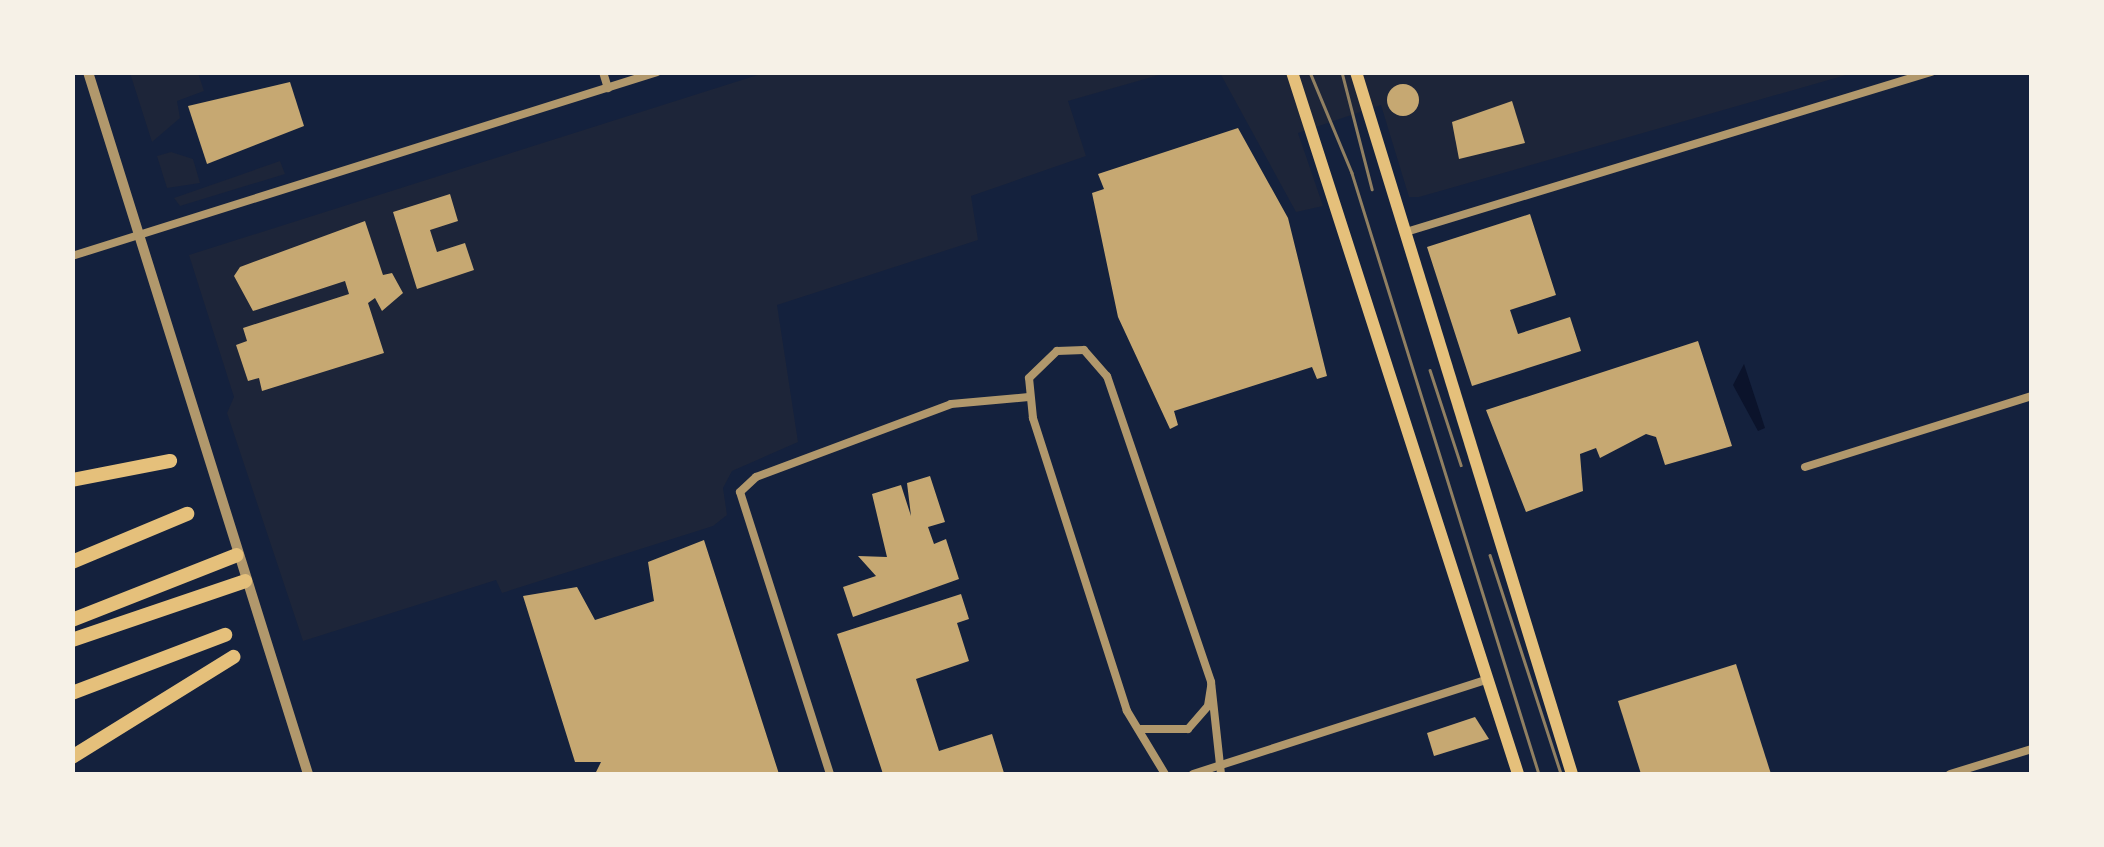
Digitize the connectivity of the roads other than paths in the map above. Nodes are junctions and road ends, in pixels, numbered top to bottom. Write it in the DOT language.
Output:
graph roads {
  1 [pos="88,72"];
  2 [pos="603,72"];
  3 [pos="657,72"];
  4 [pos="1292,72"];
  5 [pos="1356,72"];
  6 [pos="1931,72"];
  7 [pos="608,88"];
  8 [pos="1402,234"];
  9 [pos="138,236"];
  10 [pos="72,256"];
  11 [pos="1029,396"];
  12 [pos="2032,396"];
  13 [pos="170,461"];
  14 [pos="1805,467"];
  15 [pos="72,480"];
  16 [pos="187,514"];
  17 [pos="237,555"];
  18 [pos="72,562"];
  19 [pos="246,580"];
  20 [pos="72,620"];
  21 [pos="225,635"];
  22 [pos="72,640"];
  23 [pos="233,657"];
  24 [pos="1489,679"];
  25 [pos="1211,682"];
  26 [pos="72,693"];
  27 [pos="1141,729"];
  28 [pos="2032,749"];
  29 [pos="72,757"];
  30 [pos="1220,771"];
  31 [pos="308,774"];
  32 [pos="830,774"];
  33 [pos="1165,774"];
  34 [pos="1193,774"];
  35 [pos="1518,774"];
  36 [pos="1572,774"];
  37 [pos="1950,774"];
  1 -- 9 [label="street"];
  2 -- 7 [label="street"];
  3 -- 7 [label="street"];
  4 -- 24 [label="main road"];
  5 -- 8 [label="main road"];
  6 -- 8 [label="street"];
  7 -- 9 [label="street"];
  8 -- 36 [label="main road"];
  9 -- 10 [label="street"];
  9 -- 17 [label="street"];
  11 -- 25 [label="street"];
  11 -- 27 [label="street"];
  11 -- 32 [label="street"];
  12 -- 14 [label="street"];
  13 -- 15 [label="highway"];
  16 -- 18 [label="highway"];
  17 -- 19 [label="street"];
  17 -- 20 [label="highway"];
  19 -- 22 [label="highway"];
  19 -- 31 [label="street"];
  21 -- 26 [label="highway"];
  23 -- 29 [label="highway"];
  24 -- 30 [label="street"];
  24 -- 35 [label="main road"];
  25 -- 27 [label="street"];
  25 -- 30 [label="street"];
  27 -- 33 [label="street"];
  28 -- 37 [label="street"];
  30 -- 34 [label="street"];
}
